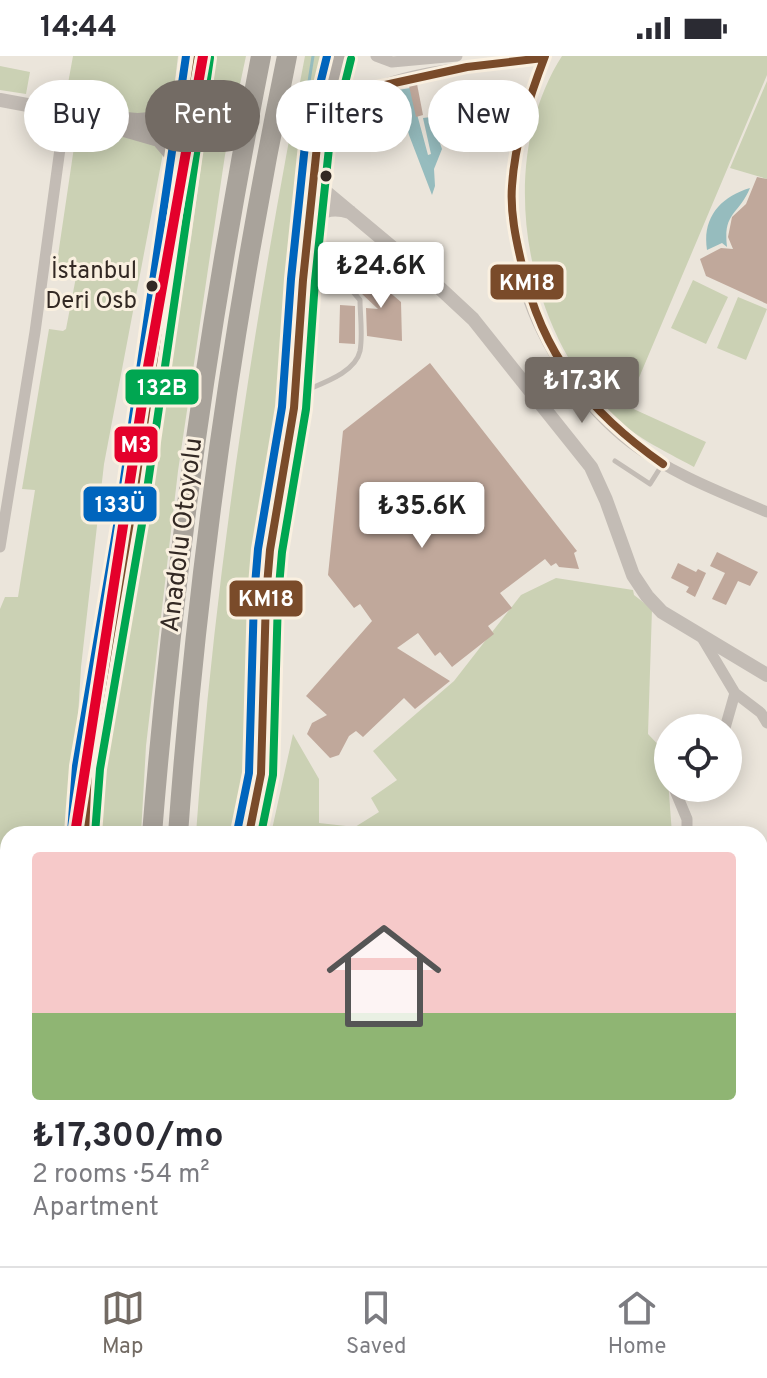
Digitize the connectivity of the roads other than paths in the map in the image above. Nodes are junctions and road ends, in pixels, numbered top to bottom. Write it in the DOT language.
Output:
graph roads {
  1 [pos="198,56"];
  2 [pos="261,56"];
  3 [pos="287,56"];
  4 [pos="339,56"];
  5 [pos="376,56"];
  6 [pos="457,56"];
  7 [pos="544,57"];
  8 [pos="194,78"];
  9 [pos="333,80"];
  10 [pos="399,80"];
  11 [pos="0,100"];
  12 [pos="24,104"];
  13 [pos="129,120"];
  14 [pos="129,130"];
  15 [pos="60,152"];
  16 [pos="316,152"];
  17 [pos="314,171"];
  18 [pos="179,190"];
  19 [pos="350,212"];
  20 [pos="307,243"];
  21 [pos="295,395"];
  22 [pos="615,461"];
  23 [pos="663,464"];
  24 [pos="5,475"];
  25 [pos="767,512"];
  26 [pos="0,547"];
  27 [pos="701,635"];
  28 [pos="767,675"];
  29 [pos="735,693"];
  30 [pos="729,714"];
  31 [pos="767,723"];
  32 [pos="680,802"];
  33 [pos="84,826"];
  34 [pos="153,826"];
  35 [pos="179,826"];
  36 [pos="251,826"];
  37 [pos="687,826"];
  1 -- 8 [label="main road"];
  2 -- 34 [label="highway, Anadolu Otoyolu"];
  3 -- 35 [label="highway, Anadolu Otoyolu"];
  4 -- 9 [label="main road"];
  5 -- 6 [label="street"];
  7 -- 10 [label="street"];
  7 -- 23 [label="street"];
  8 -- 13 [label="main road"];
  8 -- 18 [label="main road"];
  11 -- 12 [label="street"];
  14 -- 18 [label="main road"];
  15 -- 24 [label="street"];
  16 -- 17 [label="main road"];
  17 -- 19 [label="street"];
  17 -- 20 [label="main road"];
  18 -- 33 [label="main road"];
  19 -- 20 [label="street"];
  19 -- 27 [label="street"];
  20 -- 21 [label="main road"];
  20 -- 21 [label="lane"];
  21 -- 36 [label="main road"];
  22 -- 23 [label="lane"];
  23 -- 25 [label="street"];
  24 -- 26 [label="street"];
  27 -- 28 [label="street"];
  27 -- 29 [label="street"];
  29 -- 30 [label="street"];
  29 -- 31 [label="street"];
  32 -- 37 [label="street"];
}
